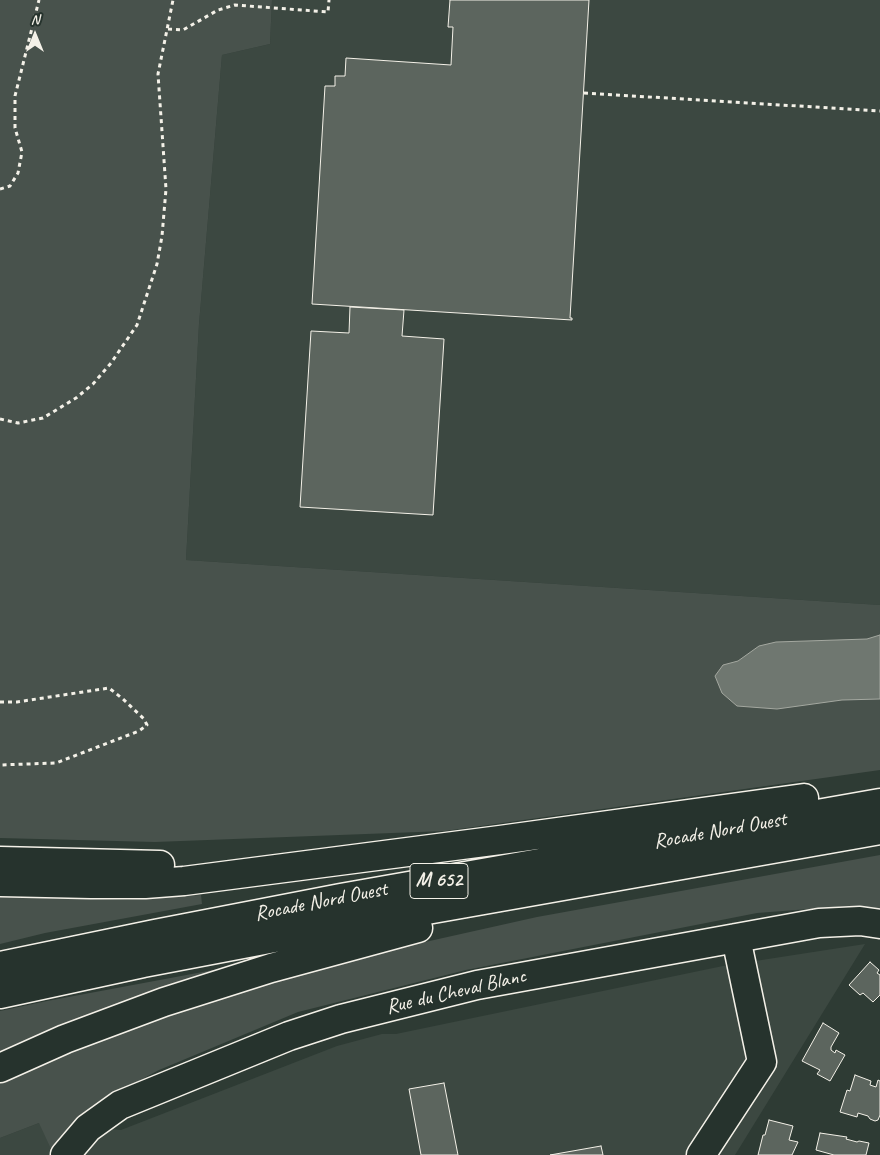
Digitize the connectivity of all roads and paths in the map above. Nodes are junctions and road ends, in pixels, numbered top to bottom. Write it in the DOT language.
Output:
graph roads {
  1 [pos="39,0"];
  2 [pos="173,0"];
  3 [pos="329,0"];
  4 [pos="168,29"];
  5 [pos="584,93"];
  6 [pos="880,111"];
  7 [pos="0,189"];
  8 [pos="0,419"];
  9 [pos="0,702"];
  10 [pos="0,765"];
  11 [pos="880,788"];
  12 [pos="880,803"];
  13 [pos="880,830"];
  14 [pos="500,840"];
  15 [pos="0,861"];
  16 [pos="0,882"];
  17 [pos="559,887"];
  18 [pos="880,924"];
  19 [pos="736,938"];
  20 [pos="0,966"];
  21 [pos="0,994"];
  22 [pos="0,1068"];
  23 [pos="65,1155"];
  24 [pos="701,1155"];
  1 -- 7 [label="path"];
  2 -- 4 [label="path"];
  3 -- 4 [label="path"];
  4 -- 8 [label="path"];
  5 -- 6 [label="path"];
  9 -- 10 [label="path"];
  11 -- 14 [label="main road"];
  12 -- 20 [label="main road, Rocade Nord Ouest / M 652"];
  13 -- 17 [label="main road, Rocade Nord Ouest / M 652"];
  14 -- 15 [label="main road"];
  14 -- 16 [label="main road"];
  17 -- 21 [label="main road, Rocade Nord Ouest / M 652"];
  17 -- 22 [label="main road"];
  18 -- 19 [label="main road, Rue du Cheval Blanc"];
  19 -- 23 [label="main road, Rue du Cheval Blanc"];
  19 -- 24 [label="main road"];
}
